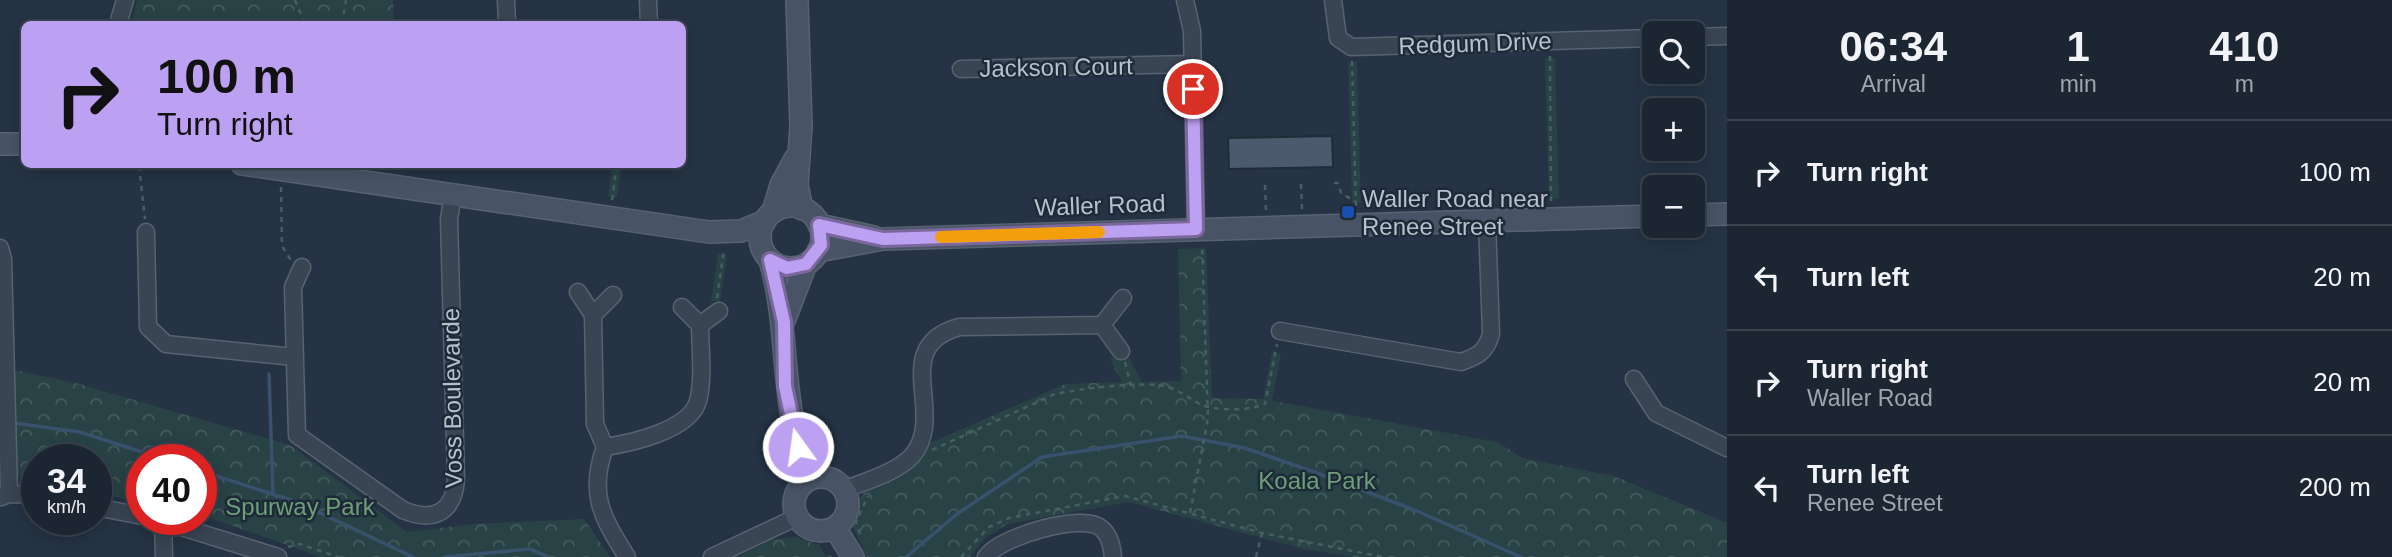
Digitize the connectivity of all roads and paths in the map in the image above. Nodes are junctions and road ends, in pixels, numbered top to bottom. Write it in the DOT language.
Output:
graph roads {
  1 [pos="125,0"];
  2 [pos="295,0"];
  3 [pos="346,0"];
  4 [pos="506,0"];
  5 [pos="648,0"];
  6 [pos="797,0"];
  7 [pos="1185,0"];
  8 [pos="1333,0"];
  9 [pos="119,21"];
  10 [pos="304,21"];
  11 [pos="342,21"];
  12 [pos="507,21"];
  13 [pos="649,21"];
  14 [pos="1727,36"];
  15 [pos="1705,37"];
  16 [pos="1642,38"];
  17 [pos="1550,41"];
  18 [pos="1351,47"];
  19 [pos="1192,64"];
  20 [pos="961,69"];
  21 [pos="0,144"];
  22 [pos="21,144"];
  23 [pos="798,154"];
  24 [pos="139,168"];
  25 [pos="270,168"];
  26 [pos="616,168"];
  27 [pos="1334,183"];
  28 [pos="1301,184"];
  29 [pos="1265,185"];
  30 [pos="281,187"];
  31 [pos="453,194"];
  32 [pos="1356,202"];
  33 [pos="1551,203"];
  34 [pos="1356,208"];
  35 [pos="802,209"];
  36 [pos="1302,209"];
  37 [pos="1266,210"];
  38 [pos="1727,214"];
  39 [pos="1705,215"];
  40 [pos="1642,216"];
  41 [pos="769,217"];
  42 [pos="610,218"];
  43 [pos="1487,221"];
  44 [pos="819,225"];
  45 [pos="146,232"];
  46 [pos="709,232"];
  47 [pos="1199,237"];
  48 [pos="883,239"];
  49 [pos="0,248"];
  50 [pos="724,249"];
  51 [pos="767,255"];
  52 [pos="812,258"];
  53 [pos="302,267"];
  54 [pos="578,292"];
  55 [pos="613,295"];
  56 [pos="1123,298"];
  57 [pos="682,307"];
  58 [pos="719,311"];
  59 [pos="593,315"];
  60 [pos="784,322"];
  61 [pos="700,325"];
  62 [pos="1102,325"];
  63 [pos="1280,331"];
  64 [pos="1121,351"];
  65 [pos="294,357"];
  66 [pos="1634,379"];
  67 [pos="1131,386"];
  68 [pos="1204,406"];
  69 [pos="605,447"];
  70 [pos="1727,448"];
  71 [pos="928,453"];
  72 [pos="811,479"];
  73 [pos="873,489"];
  74 [pos="844,490"];
  75 [pos="5,495"];
  76 [pos="1190,513"];
  77 [pos="797,517"];
  78 [pos="835,528"];
  79 [pos="1262,533"];
  80 [pos="162,535"];
  81 [pos="217,535"];
  82 [pos="858,550"];
  83 [pos="281,552"];
  84 [pos="164,557"];
  85 [pos="338,557"];
  86 [pos="627,557"];
  87 [pos="712,557"];
  88 [pos="961,557"];
  89 [pos="986,557"];
  90 [pos="1113,557"];
  91 [pos="1256,557"];
  92 [pos="1383,557"];
  1 -- 9 [label="street"];
  2 -- 10 [label="path"];
  3 -- 11 [label="path"];
  4 -- 12 [label="street"];
  5 -- 13 [label="street"];
  6 -- 23 [label="street"];
  7 -- 19 [label="street"];
  8 -- 18 [label="street"];
  14 -- 15 [label="street"];
  16 -- 17 [label="street, Redgum Drive"];
  17 -- 18 [label="street, Redgum Drive"];
  17 -- 33 [label="path"];
  18 -- 32 [label="path"];
  19 -- 20 [label="street, Jackson Court"];
  19 -- 47 [label="street"];
  21 -- 22 [label="street"];
  23 -- 35 [label="street"];
  23 -- 41 [label="street"];
  24 -- 45 [label="path"];
  25 -- 31 [label="street"];
  26 -- 42 [label="path"];
  27 -- 32 [label="path"];
  28 -- 36 [label="path"];
  29 -- 37 [label="path"];
  30 -- 53 [label="path"];
  31 -- 42 [label="street"];
  31 -- 65 [label="street, Voss Boulevarde"];
  32 -- 34 [label="path"];
  35 -- 41 [label="street"];
  35 -- 44 [label="street"];
  38 -- 39 [label="street"];
  40 -- 43 [label="street, Waller Road"];
  41 -- 46 [label="street"];
  41 -- 51 [label="street"];
  42 -- 46 [label="street"];
  43 -- 47 [label="street, Waller Road"];
  43 -- 63 [label="street"];
  44 -- 48 [label="street, Waller Road"];
  44 -- 52 [label="street"];
  45 -- 65 [label="street"];
  46 -- 51 [label="street"];
  47 -- 48 [label="street, Waller Road"];
  47 -- 68 [label="path"];
  48 -- 52 [label="street, Waller Road"];
  49 -- 75 [label="street"];
  50 -- 58 [label="path"];
  51 -- 52 [label="street"];
  51 -- 60 [label="street"];
  52 -- 60 [label="street"];
  53 -- 65 [label="street"];
  54 -- 59 [label="street"];
  55 -- 59 [label="street"];
  56 -- 62 [label="street"];
  57 -- 61 [label="street"];
  58 -- 61 [label="street"];
  59 -- 69 [label="street"];
  60 -- 72 [label="street"];
  61 -- 69 [label="street"];
  62 -- 64 [label="street"];
  62 -- 74 [label="street"];
  63 -- 68 [label="path"];
  64 -- 67 [label="path"];
  66 -- 70 [label="street"];
  67 -- 68 [label="path"];
  67 -- 71 [label="path"];
  68 -- 76 [label="path"];
  69 -- 86 [label="street"];
  72 -- 74 [label="street"];
  72 -- 77 [label="street"];
  73 -- 82 [label="path"];
  74 -- 78 [label="street"];
  76 -- 79 [label="path"];
  76 -- 88 [label="path"];
  77 -- 78 [label="street"];
  77 -- 87 [label="street"];
  78 -- 82 [label="street"];
  79 -- 91 [label="path"];
  79 -- 92 [label="path"];
  80 -- 84 [label="street"];
  81 -- 83 [label="street"];
  83 -- 85 [label="path"];
  89 -- 90 [label="street"];
}
